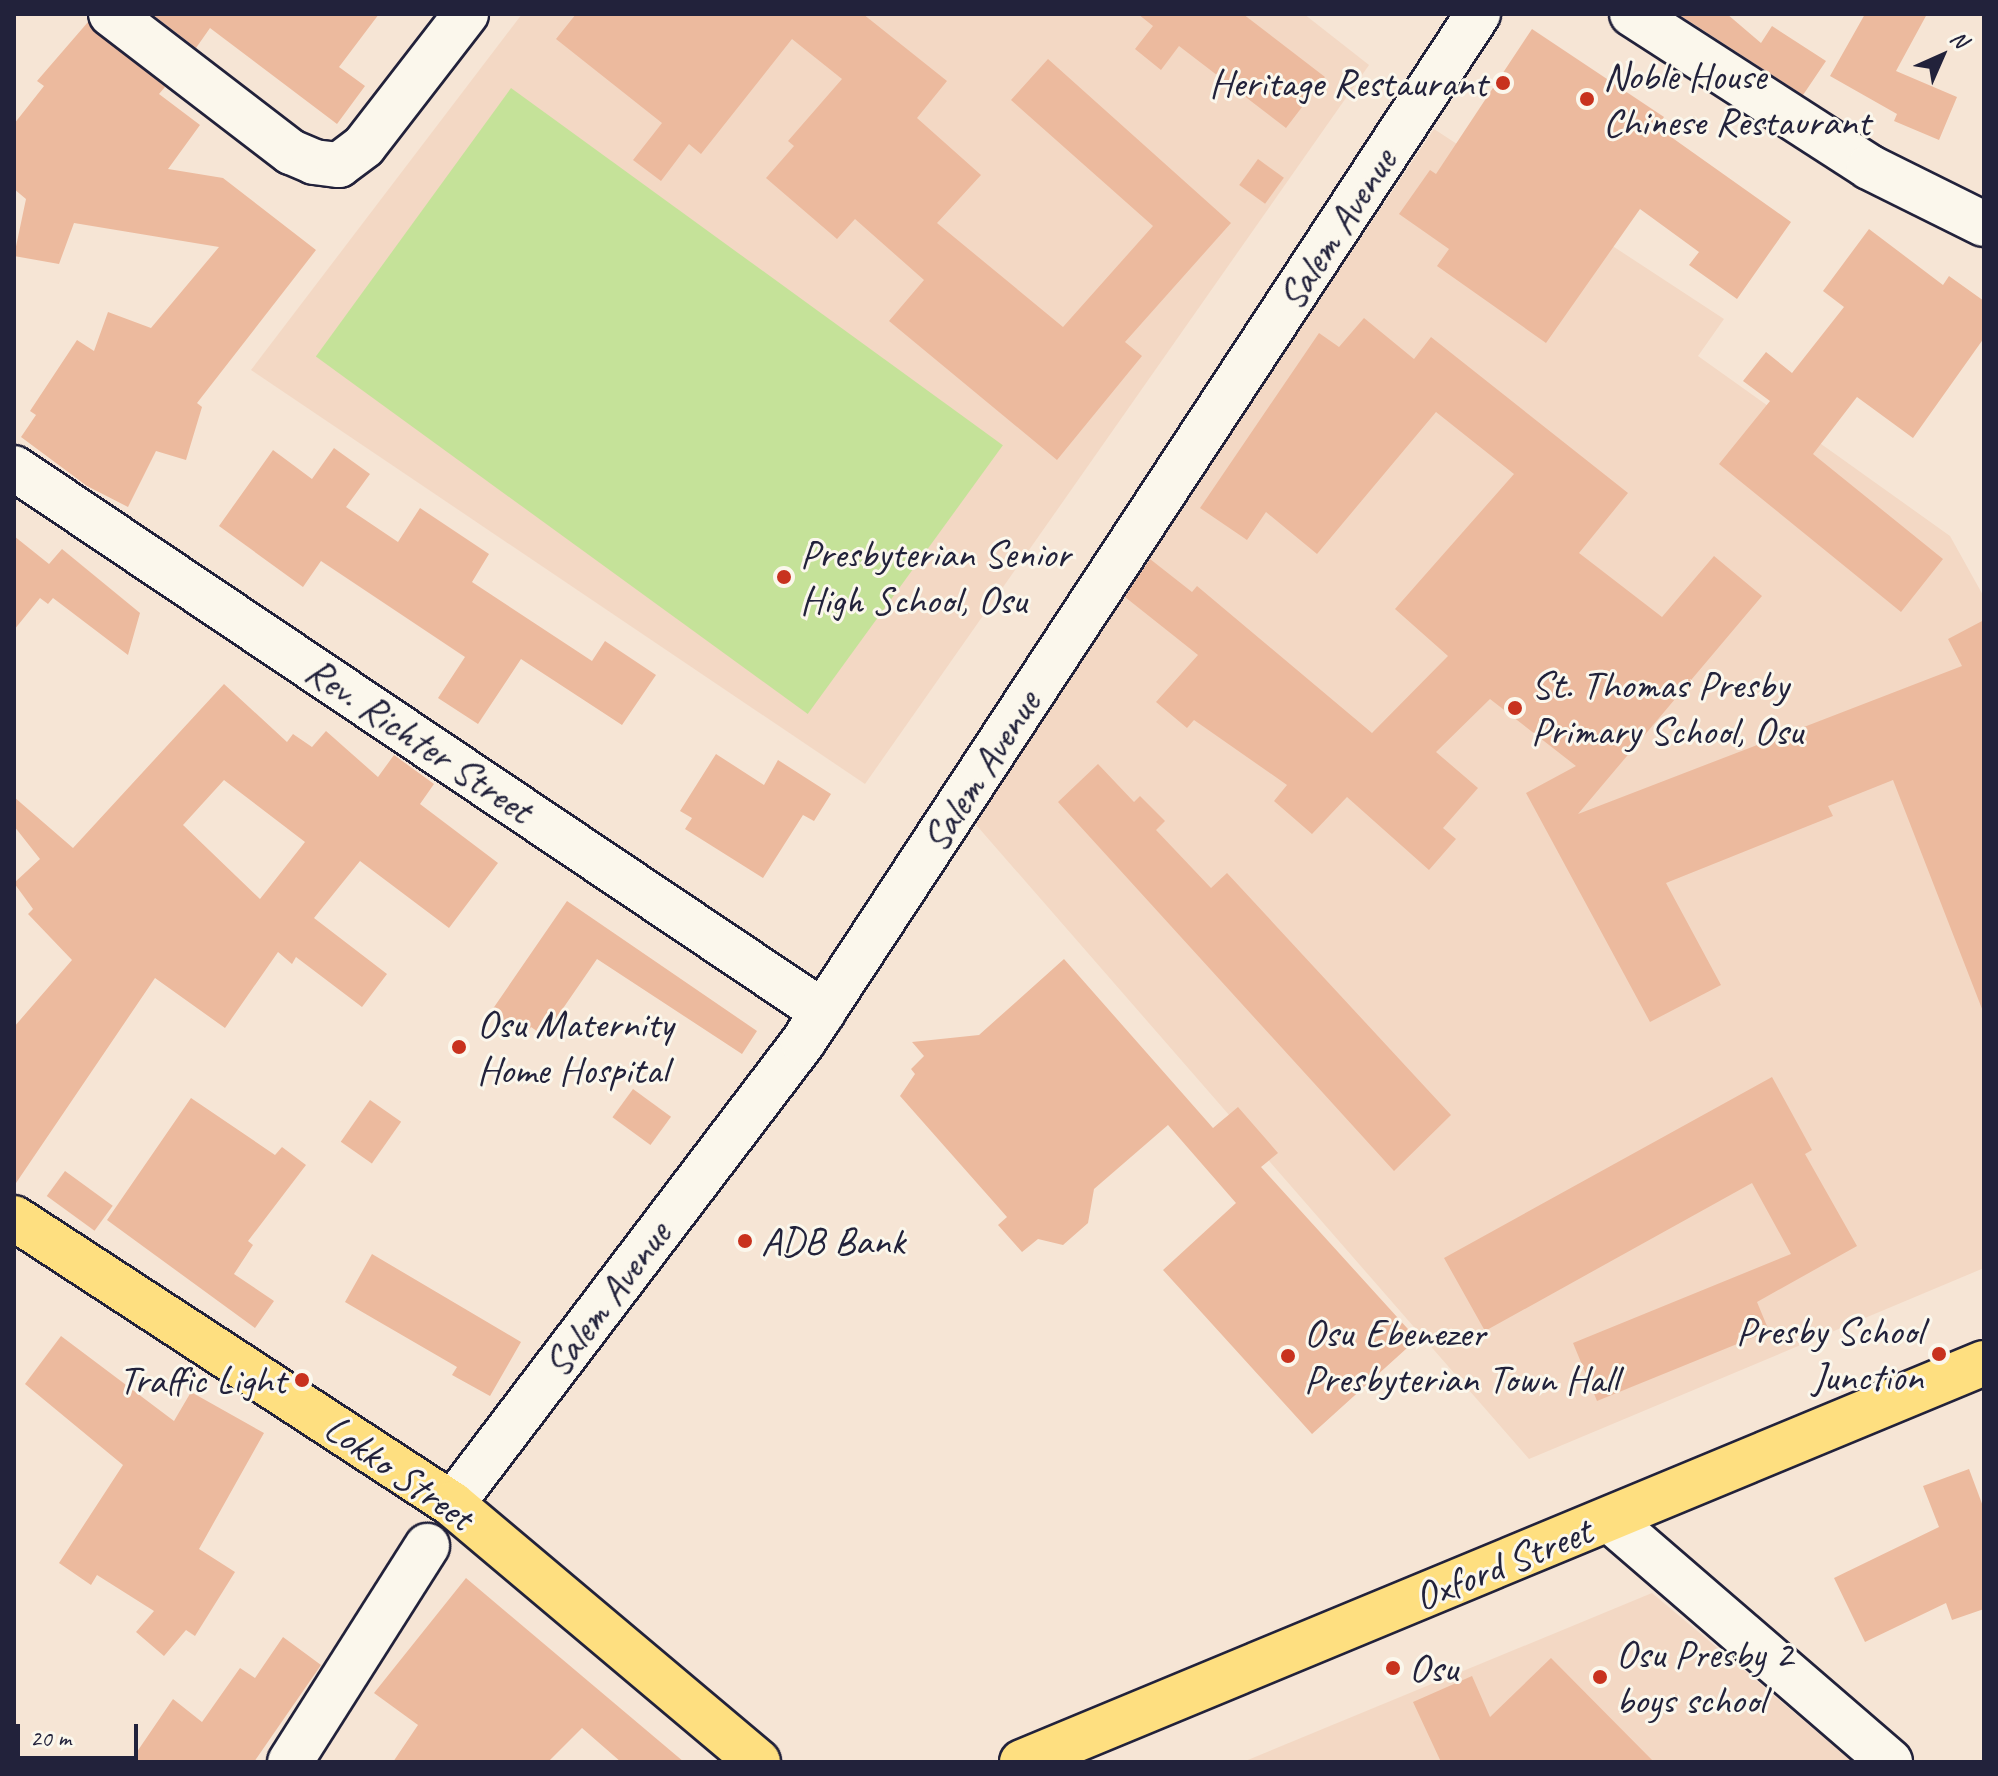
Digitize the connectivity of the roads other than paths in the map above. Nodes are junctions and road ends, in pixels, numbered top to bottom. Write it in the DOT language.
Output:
graph roads {
  1 [pos="111,14"];
  2 [pos="466,14"];
  3 [pos="1478,14"];
  4 [pos="1632,14"];
  5 [pos="1984,224"];
  6 [pos="14,468"];
  7 [pos="823,1012"];
  8 [pos="14,1218"];
  9 [pos="1984,1363"];
  10 [pos="452,1504"];
  11 [pos="1610,1520"];
  12 [pos="427,1546"];
  13 [pos="290,1762"];
  14 [pos="758,1762"];
  15 [pos="1022,1762"];
  16 [pos="1890,1762"];
  1 -- 2 [label="street"];
  3 -- 7 [label="street, Salem Avenue"];
  4 -- 5 [label="street"];
  6 -- 7 [label="street, Rev. Richter Street"];
  7 -- 10 [label="street, Salem Avenue"];
  8 -- 10 [label="main road, Lokko Street"];
  9 -- 11 [label="main road, Oxford Street"];
  10 -- 14 [label="main road, Lokko Street"];
  11 -- 15 [label="main road, Oxford Street"];
  11 -- 16 [label="street"];
  12 -- 13 [label="street"];
}
